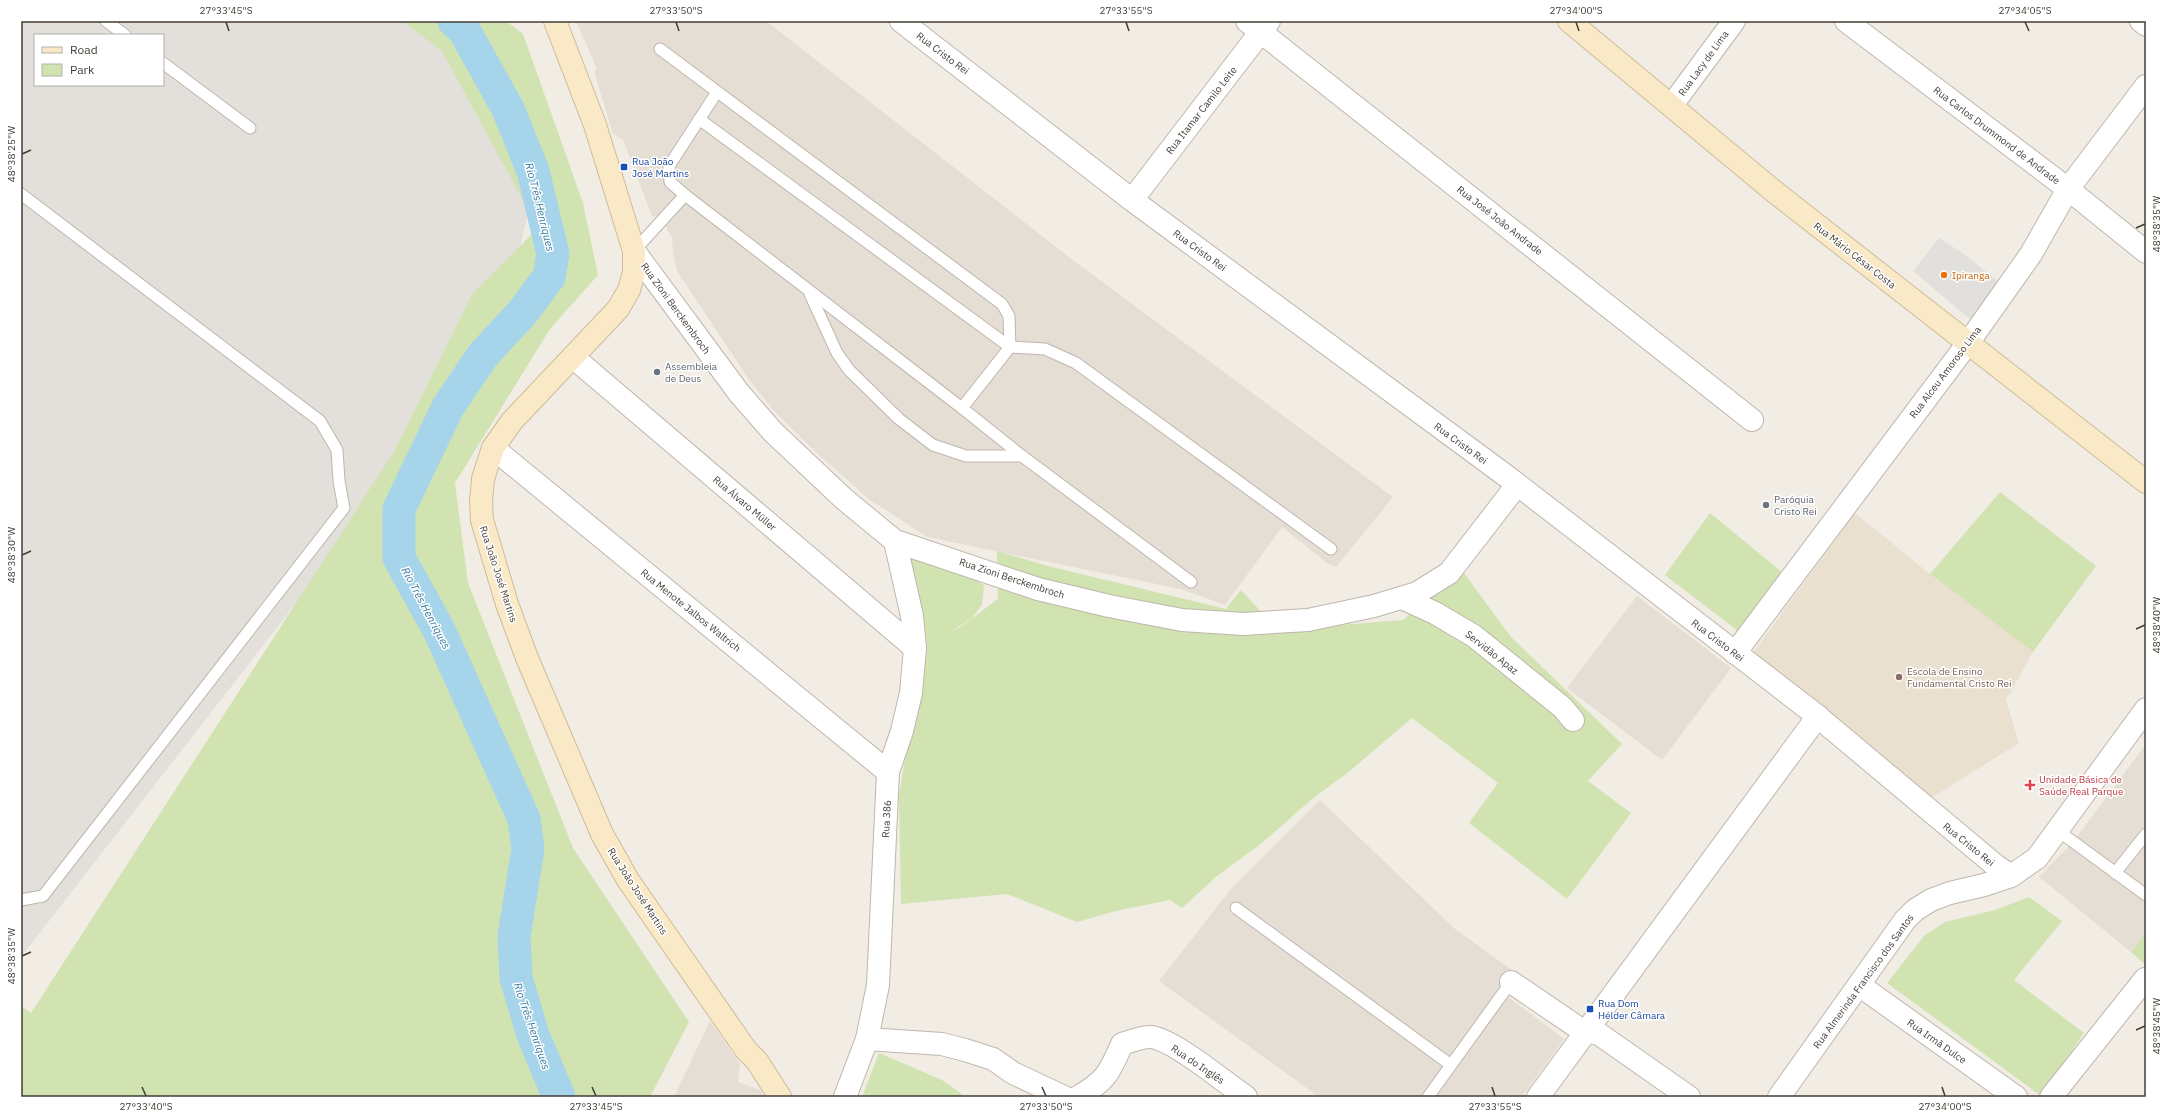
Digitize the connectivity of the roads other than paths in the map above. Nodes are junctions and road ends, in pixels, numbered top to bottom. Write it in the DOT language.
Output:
graph roads {
  1 [pos="106,21"];
  2 [pos="555,21"];
  3 [pos="901,21"];
  4 [pos="1569,21"];
  5 [pos="1734,21"];
  6 [pos="1846,21"];
  7 [pos="2141,21"];
  8 [pos="1259,25"];
  9 [pos="2146,25"];
  10 [pos="124,34"];
  11 [pos="660,49"];
  12 [pos="164,64"];
  13 [pos="2146,86"];
  14 [pos="717,92"];
  15 [pos="1672,105"];
  16 [pos="699,119"];
  17 [pos="250,128"];
  18 [pos="2068,189"];
  19 [pos="21,194"];
  20 [pos="685,195"];
  21 [pos="1132,200"];
  22 [pos="634,251"];
  23 [pos="2146,252"];
  24 [pos="808,292"];
  25 [pos="1968,343"];
  26 [pos="1010,347"];
  27 [pos="574,358"];
  28 [pos="962,408"];
  29 [pos="1752,420"];
  30 [pos="493,448"];
  31 [pos="1022,456"];
  32 [pos="2146,482"];
  33 [pos="1517,485"];
  34 [pos="895,541"];
  35 [pos="1331,549"];
  36 [pos="1191,582"];
  37 [pos="1402,598"];
  38 [pos="915,648"];
  39 [pos="1735,653"];
  40 [pos="2146,709"];
  41 [pos="1818,716"];
  42 [pos="1573,720"];
  43 [pos="888,772"];
  44 [pos="2057,830"];
  45 [pos="2146,834"];
  46 [pos="2115,873"];
  47 [pos="2011,876"];
  48 [pos="2146,895"];
  49 [pos="21,900"];
  50 [pos="1236,908"];
  51 [pos="2145,979"];
  52 [pos="1511,982"];
  53 [pos="1859,985"];
  54 [pos="1588,1030"];
  55 [pos="867,1039"];
  56 [pos="1451,1065"];
  57 [pos="780,1097"];
  58 [pos="845,1097"];
  59 [pos="1064,1097"];
  60 [pos="1078,1097"];
  61 [pos="1246,1097"];
  62 [pos="1428,1097"];
  63 [pos="1538,1097"];
  64 [pos="1689,1097"];
  65 [pos="1779,1097"];
  66 [pos="2016,1097"];
  67 [pos="2051,1097"];
  1 -- 10 [label="lane"];
  2 -- 22 [label="main road, Rua João José Martins"];
  3 -- 21 [label="street, Rua Cristo Rei"];
  4 -- 15 [label="main road, Rua Mário César Costa"];
  5 -- 15 [label="street, Rua Lacy de Lima"];
  6 -- 18 [label="street, Rua Carlos Drummond de Andrade"];
  7 -- 9 [label="street"];
  8 -- 21 [label="street, Rua Itamar Camilo Leite"];
  8 -- 29 [label="street, Rua José João Andrade"];
  11 -- 14 [label="lane"];
  12 -- 17 [label="lane"];
  13 -- 18 [label="street, Rua Alceu Amoroso Lima"];
  14 -- 16 [label="lane"];
  14 -- 26 [label="lane"];
  15 -- 25 [label="main road, Rua Mário César Costa"];
  16 -- 20 [label="lane"];
  16 -- 26 [label="lane"];
  18 -- 23 [label="street, Rua Carlos Drummond de Andrade"];
  18 -- 25 [label="street, Rua Alceu Amoroso Lima"];
  19 -- 49 [label="lane"];
  20 -- 22 [label="lane"];
  20 -- 24 [label="lane"];
  21 -- 33 [label="street, Rua Cristo Rei"];
  22 -- 27 [label="main road, Rua João José Martins"];
  22 -- 34 [label="street, Rua Zioni Berckembroch"];
  24 -- 28 [label="lane"];
  24 -- 31 [label="lane"];
  25 -- 32 [label="main road, Rua Mário César Costa"];
  25 -- 39 [label="street, Rua Alceu Amoroso Lima"];
  26 -- 28 [label="lane"];
  26 -- 35 [label="lane"];
  27 -- 30 [label="main road, Rua João José Martins"];
  27 -- 38 [label="street, Rua Álvaro Müller"];
  28 -- 31 [label="lane"];
  30 -- 43 [label="street, Rua Menote Jalbos Waltrich"];
  30 -- 57 [label="main road, Rua João José Martins"];
  31 -- 36 [label="lane"];
  33 -- 37 [label="street, Rua Zioni Berckembroch"];
  33 -- 39 [label="street, Rua Cristo Rei"];
  34 -- 37 [label="street, Rua Zioni Berckembroch"];
  34 -- 38 [label="street, Rua 386"];
  37 -- 42 [label="street, Servidão Apaz"];
  38 -- 43 [label="street, Rua 386"];
  39 -- 41 [label="street, Rua Cristo Rei"];
  40 -- 44 [label="street, Rua Almerinda Francisco dos Santos"];
  41 -- 47 [label="street, Rua Cristo Rei"];
  41 -- 54 [label="street"];
  43 -- 55 [label="street, Rua 386"];
  44 -- 46 [label="lane"];
  44 -- 47 [label="street, Rua Almerinda Francisco dos Santos"];
  45 -- 46 [label="lane"];
  46 -- 48 [label="lane"];
  47 -- 53 [label="street, Rua Almerinda Francisco dos Santos"];
  50 -- 56 [label="lane"];
  51 -- 67 [label="street"];
  52 -- 54 [label="street"];
  52 -- 56 [label="lane"];
  53 -- 65 [label="street, Rua Almerinda Francisco dos Santos"];
  53 -- 66 [label="street, Rua Irmã Dulce"];
  54 -- 63 [label="street"];
  54 -- 64 [label="street"];
  55 -- 58 [label="street, Rua 386"];
  55 -- 59 [label="street"];
  56 -- 62 [label="lane"];
  60 -- 61 [label="street, Rua do Inglês"];
}
